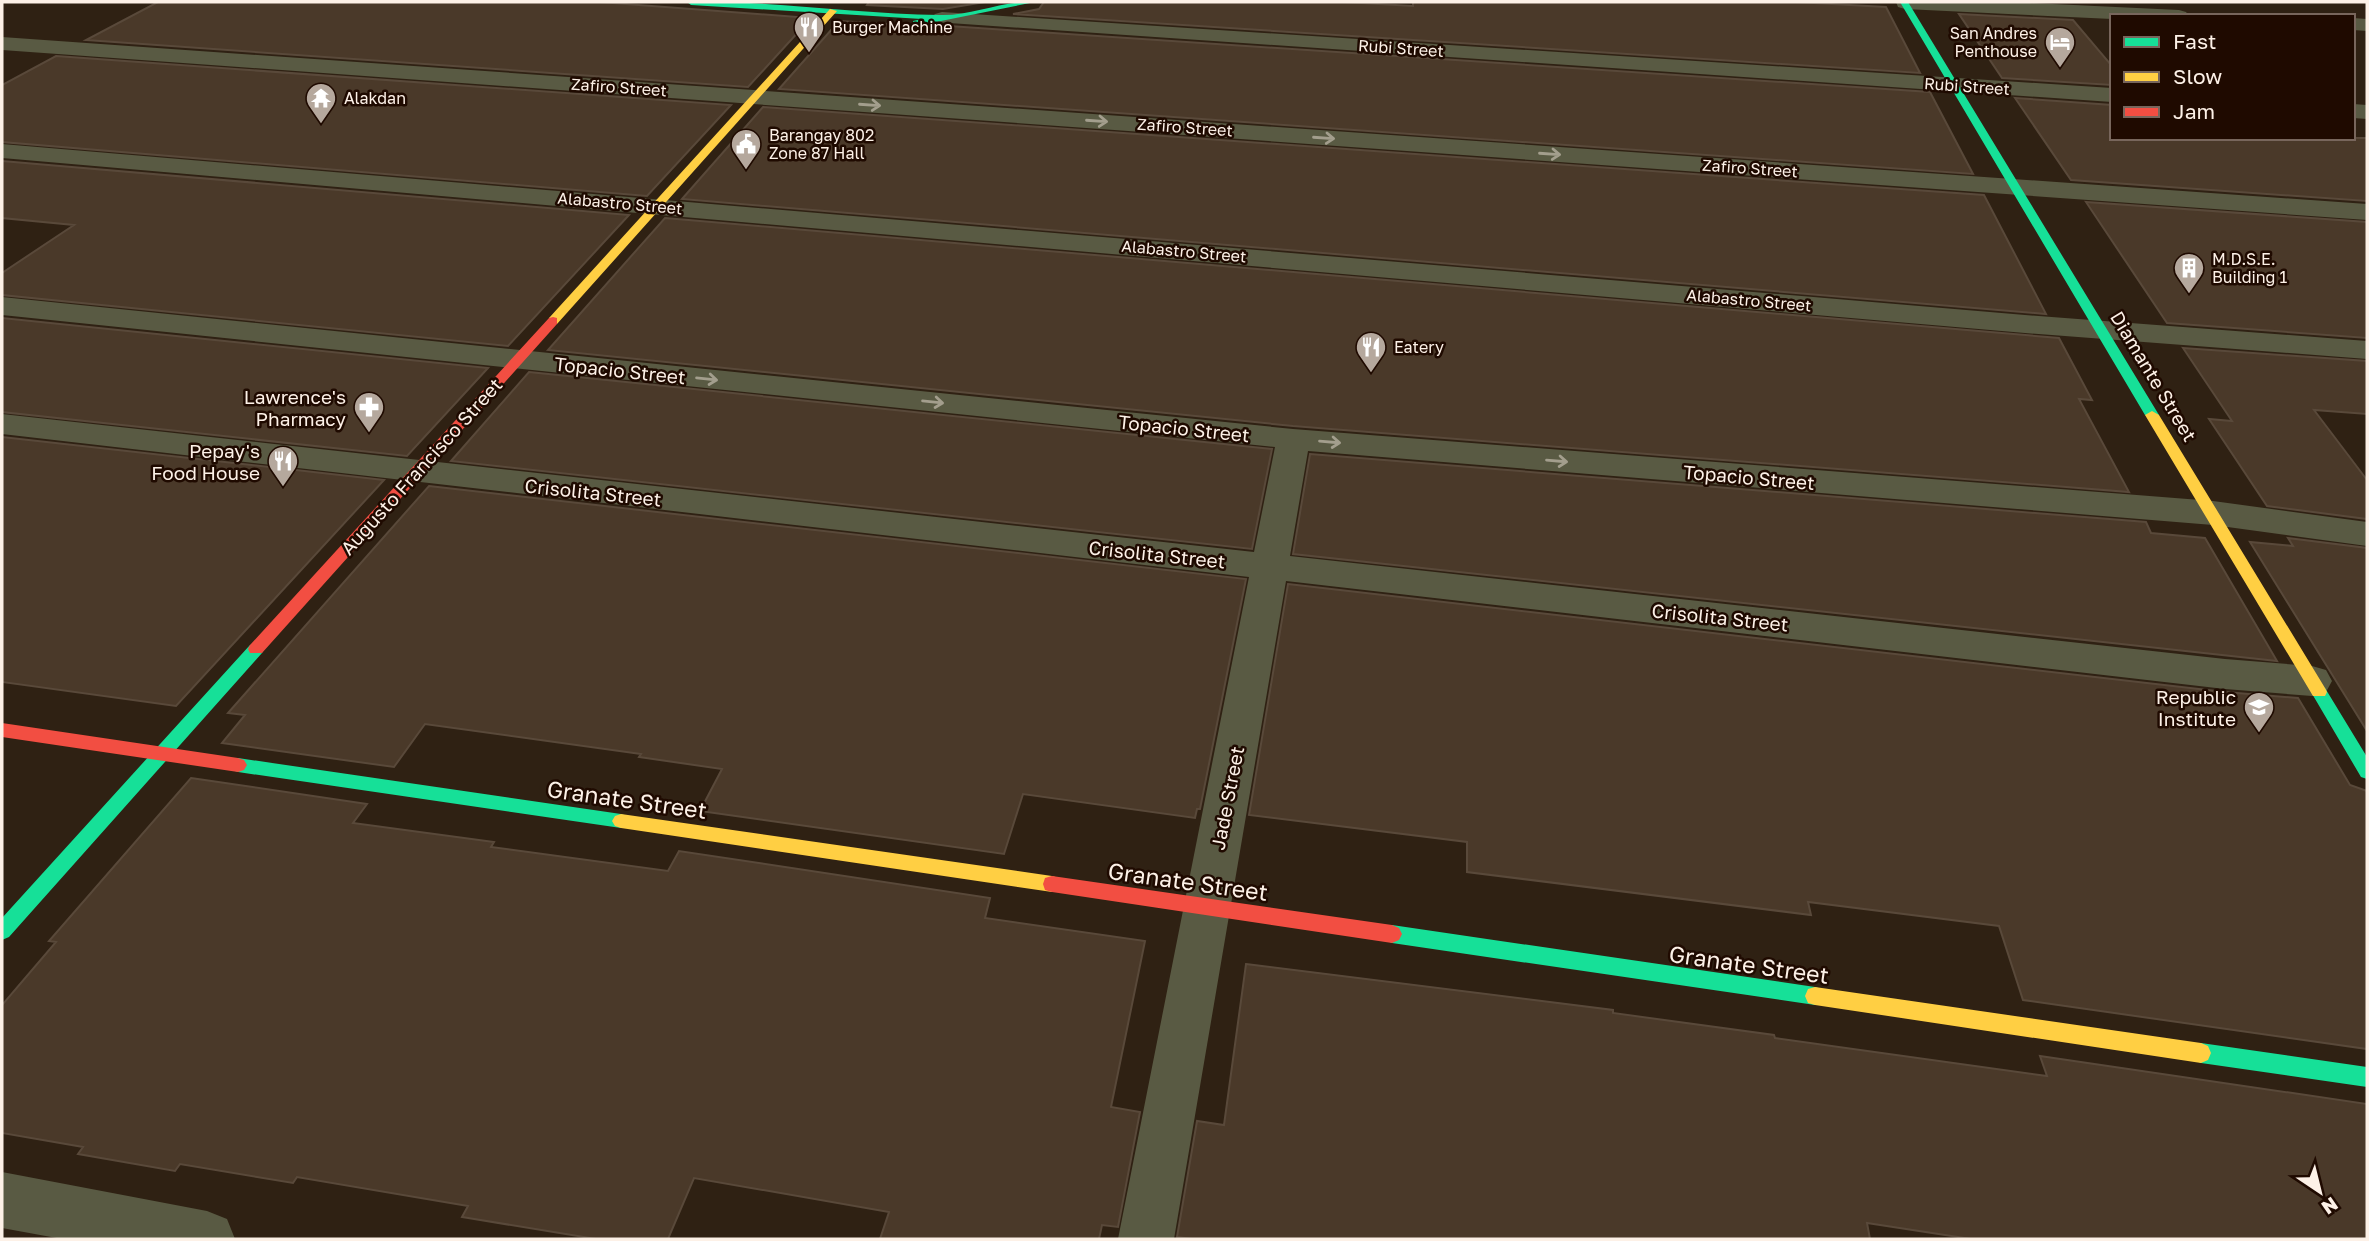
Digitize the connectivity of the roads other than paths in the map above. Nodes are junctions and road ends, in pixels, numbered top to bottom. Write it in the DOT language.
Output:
graph roads {
  1 [pos="691,2"];
  2 [pos="1031,2"];
  3 [pos="1882,2"];
  4 [pos="1905,2"];
  5 [pos="837,6"];
  6 [pos="2140,14"];
  7 [pos="942,18"];
  8 [pos="879,30"];
  9 [pos="828,39"];
  10 [pos="2,43"];
  11 [pos="803,44"];
  12 [pos="1954,85"];
  13 [pos="2110,95"];
  14 [pos="754,97"];
  15 [pos="2,151"];
  16 [pos="2016,188"];
  17 [pos="655,206"];
  18 [pos="2367,212"];
  19 [pos="2,306"];
  20 [pos="2100,327"];
  21 [pos="2367,350"];
  22 [pos="517,359"];
  23 [pos="2,424"];
  24 [pos="1293,439"];
  25 [pos="415,472"];
  26 [pos="2213,513"];
  27 [pos="2367,534"];
  28 [pos="1270,567"];
  29 [pos="2312,681"];
  30 [pos="2,730"];
  31 [pos="160,753"];
  32 [pos="2367,772"];
  33 [pos="1206,907"];
  34 [pos="2,931"];
  35 [pos="2367,1077"];
  36 [pos="2,1200"];
  37 [pos="207,1239"];
  38 [pos="1146,1239"];
  1 -- 5 [label="street, Rubi Street"];
  2 -- 7 [label="street"];
  3 -- 4 [label="street"];
  4 -- 6 [label="street"];
  4 -- 12 [label="street, Diamante Street"];
  5 -- 7 [label="street, Rubi Street"];
  5 -- 11 [label="street, Augusto Francisco Street"];
  7 -- 8 [label="street"];
  7 -- 12 [label="street, Rubi Street"];
  9 -- 11 [label="street"];
  10 -- 14 [label="street, Zafiro Street"];
  11 -- 14 [label="street, Augusto Francisco Street"];
  12 -- 13 [label="street, Rubi Street"];
  12 -- 16 [label="street, Diamante Street"];
  14 -- 16 [label="street, Zafiro Street, one-way"];
  14 -- 17 [label="street, Augusto Francisco Street"];
  15 -- 17 [label="street, Alabastro Street"];
  16 -- 18 [label="street, Zafiro Street"];
  16 -- 20 [label="street, Diamante Street"];
  17 -- 20 [label="street, Alabastro Street"];
  17 -- 22 [label="street, Augusto Francisco Street"];
  19 -- 22 [label="street, Topacio Street"];
  20 -- 21 [label="street, Alabastro Street"];
  20 -- 26 [label="street, Diamante Street"];
  22 -- 24 [label="street, Topacio Street, one-way"];
  22 -- 25 [label="street, Augusto Francisco Street"];
  23 -- 25 [label="street, Crisolita Street"];
  24 -- 26 [label="street, Topacio Street, one-way"];
  24 -- 28 [label="street, Jade Street"];
  25 -- 28 [label="street, Crisolita Street"];
  25 -- 31 [label="street, Augusto Francisco Street"];
  26 -- 27 [label="street, Topacio Street"];
  26 -- 29 [label="street, Diamante Street"];
  28 -- 29 [label="street, Crisolita Street"];
  28 -- 33 [label="street, Jade Street"];
  29 -- 32 [label="street, Diamante Street"];
  30 -- 31 [label="street, Granate Street"];
  31 -- 33 [label="street, Granate Street"];
  31 -- 34 [label="street, Augusto Francisco Street"];
  33 -- 35 [label="street, Granate Street"];
  33 -- 38 [label="street, Jade Street"];
  36 -- 37 [label="street"];
}
